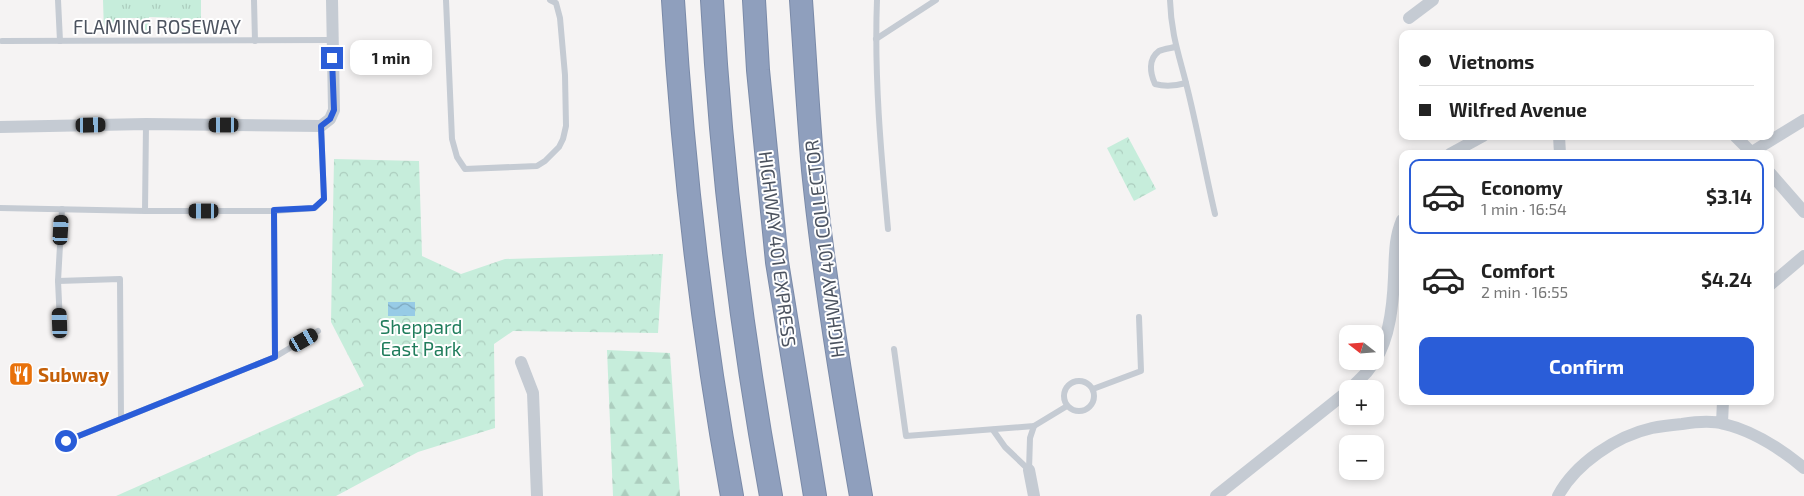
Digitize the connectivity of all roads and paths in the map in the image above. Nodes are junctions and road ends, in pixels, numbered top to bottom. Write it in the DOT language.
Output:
graph roads {
  1 [pos="58,0"];
  2 [pos="254,0"];
  3 [pos="332,0"];
  4 [pos="446,0"];
  5 [pos="550,0"];
  6 [pos="658,0"];
  7 [pos="673,0"];
  8 [pos="712,0"];
  9 [pos="754,0"];
  10 [pos="801,0"];
  11 [pos="806,0"];
  12 [pos="877,0"];
  13 [pos="936,0"];
  14 [pos="1170,0"];
  15 [pos="1433,0"];
  16 [pos="1409,18"];
  17 [pos="876,39"];
  18 [pos="2,40"];
  19 [pos="332,40"];
  20 [pos="60,41"];
  21 [pos="255,41"];
  22 [pos="1175,46"];
  23 [pos="804,51"];
  24 [pos="1186,83"];
  25 [pos="1804,120"];
  26 [pos="146,124"];
  27 [pos="0,126"];
  28 [pos="321,126"];
  29 [pos="1774,139"];
  30 [pos="1476,140"];
  31 [pos="1740,140"];
  32 [pos="1772,140"];
  33 [pos="1457,150"];
  34 [pos="1749,150"];
  35 [pos="1757,150"];
  36 [pos="1774,178"];
  37 [pos="0,208"];
  38 [pos="62,210"];
  39 [pos="274,210"];
  40 [pos="145,212"];
  41 [pos="1804,212"];
  42 [pos="1215,214"];
  43 [pos="888,229"];
  44 [pos="1399,231"];
  45 [pos="1804,256"];
  46 [pos="58,281"];
  47 [pos="1774,282"];
  48 [pos="1139,317"];
  49 [pos="60,323"];
  50 [pos="318,332"];
  51 [pos="1384,336"];
  52 [pos="706,341"];
  53 [pos="894,349"];
  54 [pos="275,357"];
  55 [pos="521,362"];
  56 [pos="1368,370"];
  57 [pos="1359,380"];
  58 [pos="1093,389"];
  59 [pos="1339,398"];
  60 [pos="1723,405"];
  61 [pos="1067,406"];
  62 [pos="121,419"];
  63 [pos="1722,423"];
  64 [pos="1034,426"];
  65 [pos="993,430"];
  66 [pos="66,441"];
  67 [pos="1804,468"];
  68 [pos="1029,470"];
  69 [pos="537,496"];
  70 [pos="732,496"];
  71 [pos="771,496"];
  72 [pos="815,496"];
  73 [pos="861,496"];
  74 [pos="1034,496"];
  75 [pos="1216,496"];
  76 [pos="1558,496"];
  1 -- 20 [label="lane, FLAMING ROSEWAY"];
  2 -- 21 [label="lane, FLAMING ROSEWAY"];
  3 -- 19 [label="street"];
  4 -- 5 [label="lane"];
  6 -- 52 [label="highway"];
  7 -- 52 [label="highway"];
  8 -- 71 [label="highway"];
  9 -- 72 [label="highway, HIGHWAY 401 EXPRESS"];
  10 -- 23 [label="highway, HIGHWAY 401 COLLECTOR"];
  11 -- 23 [label="highway"];
  12 -- 17 [label="lane"];
  13 -- 17 [label="lane"];
  14 -- 22 [label="lane"];
  15 -- 16 [label="street"];
  17 -- 43 [label="lane"];
  18 -- 20 [label="lane, FLAMING ROSEWAY"];
  19 -- 21 [label="lane, FLAMING ROSEWAY"];
  19 -- 28 [label="street"];
  20 -- 21 [label="lane, FLAMING ROSEWAY"];
  22 -- 24 [label="lane"];
  22 -- 24 [label="lane"];
  23 -- 73 [label="highway, HIGHWAY 401 COLLECTOR"];
  24 -- 42 [label="lane"];
  25 -- 29 [label="street"];
  26 -- 27 [label="street"];
  26 -- 28 [label="street"];
  26 -- 40 [label="lane"];
  28 -- 39 [label="lane"];
  30 -- 33 [label="street"];
  31 -- 34 [label="street"];
  32 -- 35 [label="street"];
  36 -- 41 [label="street"];
  37 -- 38 [label="lane"];
  38 -- 40 [label="lane"];
  38 -- 46 [label="lane"];
  39 -- 40 [label="lane"];
  39 -- 54 [label="lane"];
  44 -- 51 [label="street"];
  45 -- 47 [label="street"];
  46 -- 49 [label="lane"];
  46 -- 62 [label="lane"];
  48 -- 58 [label="lane"];
  50 -- 54 [label="lane"];
  52 -- 70 [label="highway"];
  53 -- 65 [label="lane"];
  54 -- 62 [label="lane"];
  55 -- 69 [label="street"];
  56 -- 57 [label="street"];
  58 -- 61 [label="lane"];
  58 -- 61 [label="lane"];
  59 -- 75 [label="street"];
  60 -- 63 [label="street"];
  61 -- 64 [label="lane"];
  62 -- 66 [label="lane"];
  63 -- 67 [label="street"];
  63 -- 76 [label="street"];
  64 -- 65 [label="lane"];
  64 -- 68 [label="lane"];
  65 -- 68 [label="lane"];
  68 -- 74 [label="street"];
}
